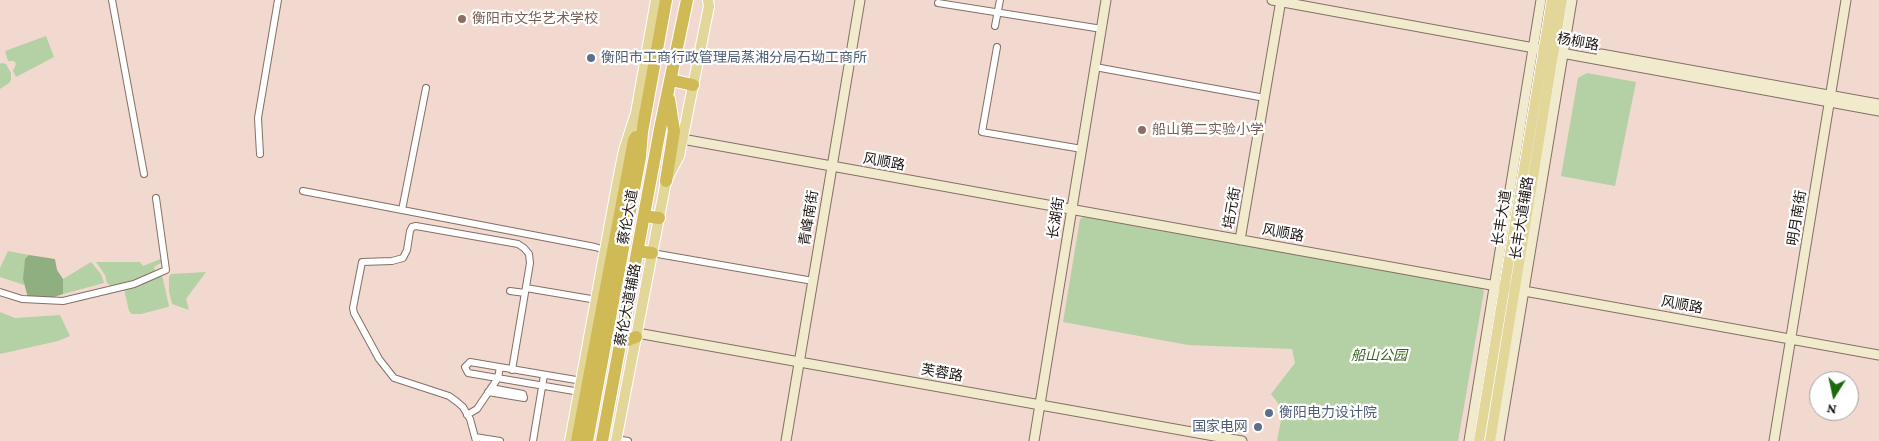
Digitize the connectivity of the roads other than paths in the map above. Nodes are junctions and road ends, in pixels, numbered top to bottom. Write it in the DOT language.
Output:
graph roads {
  1 [pos="112,0"];
  2 [pos="278,0"];
  3 [pos="656,0"];
  4 [pos="666,0"];
  5 [pos="688,0"];
  6 [pos="708,0"];
  7 [pos="858,0"];
  8 [pos="1000,0"];
  9 [pos="1108,0"];
  10 [pos="1304,0"];
  11 [pos="1541,0"];
  12 [pos="1552,0"];
  13 [pos="1562,0"];
  14 [pos="1572,0"];
  15 [pos="1846,0"];
  16 [pos="1278,1"];
  17 [pos="938,3"];
  18 [pos="998,12"];
  19 [pos="996,26"];
  20 [pos="1102,29"];
  21 [pos="997,47"];
  22 [pos="1549,47"];
  23 [pos="1097,67"];
  24 [pos="671,80"];
  25 [pos="693,85"];
  26 [pos="426,88"];
  27 [pos="668,94"];
  28 [pos="1264,97"];
  29 [pos="1830,99"];
  30 [pos="1879,104"];
  31 [pos="1879,111"];
  32 [pos="636,113"];
  33 [pos="638,136"];
  34 [pos="683,136"];
  35 [pos="1082,149"];
  36 [pos="624,150"];
  37 [pos="260,154"];
  38 [pos="831,163"];
  39 [pos="144,174"];
  40 [pos="666,181"];
  41 [pos="621,186"];
  42 [pos="303,192"];
  43 [pos="156,198"];
  44 [pos="1074,207"];
  45 [pos="402,210"];
  46 [pos="655,217"];
  47 [pos="1241,236"];
  48 [pos="609,251"];
  49 [pos="648,253"];
  50 [pos="811,280"];
  51 [pos="1510,286"];
  52 [pos="510,291"];
  53 [pos="526,291"];
  54 [pos="0,292"];
  55 [pos="597,300"];
  56 [pos="633,334"];
  57 [pos="1791,337"];
  58 [pos="1879,351"];
  59 [pos="1879,354"];
  60 [pos="797,363"];
  61 [pos="500,367"];
  62 [pos="512,370"];
  63 [pos="544,375"];
  64 [pos="498,378"];
  65 [pos="582,381"];
  66 [pos="542,386"];
  67 [pos="581,395"];
  68 [pos="1041,407"];
  69 [pos="467,415"];
  70 [pos="476,439"];
  71 [pos="613,440"];
  72 [pos="500,441"];
  73 [pos="533,441"];
  74 [pos="570,441"];
  75 [pos="577,441"];
  76 [pos="588,441"];
  77 [pos="784,441"];
  78 [pos="1034,441"];
  79 [pos="1038,441"];
  80 [pos="1218,441"];
  81 [pos="1242,441"];
  82 [pos="1469,441"];
  83 [pos="1479,441"];
  84 [pos="1490,441"];
  85 [pos="1499,441"];
  86 [pos="1774,441"];
  1 -- 39 [label="street"];
  2 -- 37 [label="street"];
  3 -- 32 [label="main road"];
  4 -- 33 [label="highway, 蔡伦大道"];
  5 -- 24 [label="highway, 蔡伦大道"];
  6 -- 25 [label="main road"];
  7 -- 38 [label="street, 青峰南街"];
  8 -- 18 [label="street"];
  9 -- 20 [label="street, 长湖街"];
  9 -- 23 [label="street, 长湖街"];
  10 -- 22 [label="street, 杨柳路"];
  11 -- 22 [label="street, 长丰大道辅路"];
  12 -- 22 [label="main road, 长丰大道"];
  13 -- 22 [label="main road, 长丰大道"];
  14 -- 22 [label="street, 长丰大道辅路"];
  15 -- 29 [label="street, 明月南街"];
  16 -- 22 [label="street, 杨柳路"];
  16 -- 28 [label="street, 培元街"];
  17 -- 18 [label="street"];
  18 -- 19 [label="street"];
  18 -- 20 [label="street"];
  20 -- 23 [label="street, 长湖街"];
  21 -- 35 [label="street"];
  22 -- 29 [label="street, 杨柳路"];
  22 -- 51 [label="main road, 长丰大道"];
  22 -- 51 [label="street, 长丰大道辅路"];
  23 -- 28 [label="street"];
  23 -- 35 [label="street, 长湖街"];
  23 -- 44 [label="street, 长湖街"];
  24 -- 25 [label="highway"];
  24 -- 27 [label="highway, 蔡伦大道"];
  25 -- 34 [label="main road"];
  26 -- 45 [label="street"];
  27 -- 40 [label="highway"];
  27 -- 46 [label="highway"];
  27 -- 71 [label="highway, 蔡伦大道"];
  28 -- 47 [label="street, 培元街"];
  29 -- 30 [label="street, 杨柳路"];
  29 -- 31 [label="street, 杨柳路"];
  29 -- 57 [label="street, 明月南街"];
  32 -- 33 [label="highway"];
  32 -- 36 [label="main road"];
  33 -- 36 [label="highway"];
  33 -- 41 [label="highway"];
  33 -- 76 [label="highway, 蔡伦大道"];
  34 -- 38 [label="street, 风顺路"];
  34 -- 40 [label="main road"];
  35 -- 44 [label="street, 长湖街"];
  36 -- 41 [label="main road"];
  38 -- 44 [label="street, 风顺路"];
  38 -- 50 [label="street, 青峰南街"];
  40 -- 46 [label="main road"];
  41 -- 48 [label="highway"];
  42 -- 45 [label="street"];
  43 -- 54 [label="street"];
  44 -- 47 [label="street, 风顺路"];
  44 -- 68 [label="street, 长湖街"];
  45 -- 48 [label="street"];
  46 -- 49 [label="highway"];
  47 -- 51 [label="street, 风顺路"];
  48 -- 55 [label="main road"];
  48 -- 67 [label="highway"];
  49 -- 50 [label="street"];
  49 -- 56 [label="highway"];
  50 -- 60 [label="street, 青峰南街"];
  51 -- 57 [label="street, 风顺路"];
  51 -- 82 [label="street, 长丰大道辅路"];
  51 -- 83 [label="main road, 长丰大道"];
  51 -- 84 [label="main road, 长丰大道"];
  51 -- 85 [label="street, 长丰大道辅路"];
  52 -- 53 [label="street"];
  53 -- 55 [label="street"];
  53 -- 62 [label="street"];
  53 -- 69 [label="street"];
  55 -- 65 [label="main road"];
  56 -- 60 [label="street, 芙蓉路"];
  56 -- 71 [label="highway"];
  57 -- 58 [label="street, 风顺路"];
  57 -- 59 [label="street, 风顺路"];
  57 -- 86 [label="street, 明月南街"];
  60 -- 68 [label="street, 芙蓉路"];
  60 -- 77 [label="street, 青峰南街"];
  61 -- 62 [label="street"];
  61 -- 64 [label="street"];
  61 -- 64 [label="street"];
  62 -- 63 [label="street"];
  63 -- 65 [label="street"];
  63 -- 66 [label="street"];
  64 -- 66 [label="street"];
  64 -- 69 [label="street"];
  65 -- 67 [label="main road"];
  66 -- 67 [label="street"];
  66 -- 73 [label="street"];
  67 -- 74 [label="main road"];
  67 -- 75 [label="highway"];
  68 -- 78 [label="street, 长湖街"];
  68 -- 79 [label="street, 长湖街"];
  68 -- 80 [label="street, 芙蓉路"];
  68 -- 81 [label="street, 芙蓉路"];
  69 -- 70 [label="street"];
  70 -- 72 [label="street"];
}
